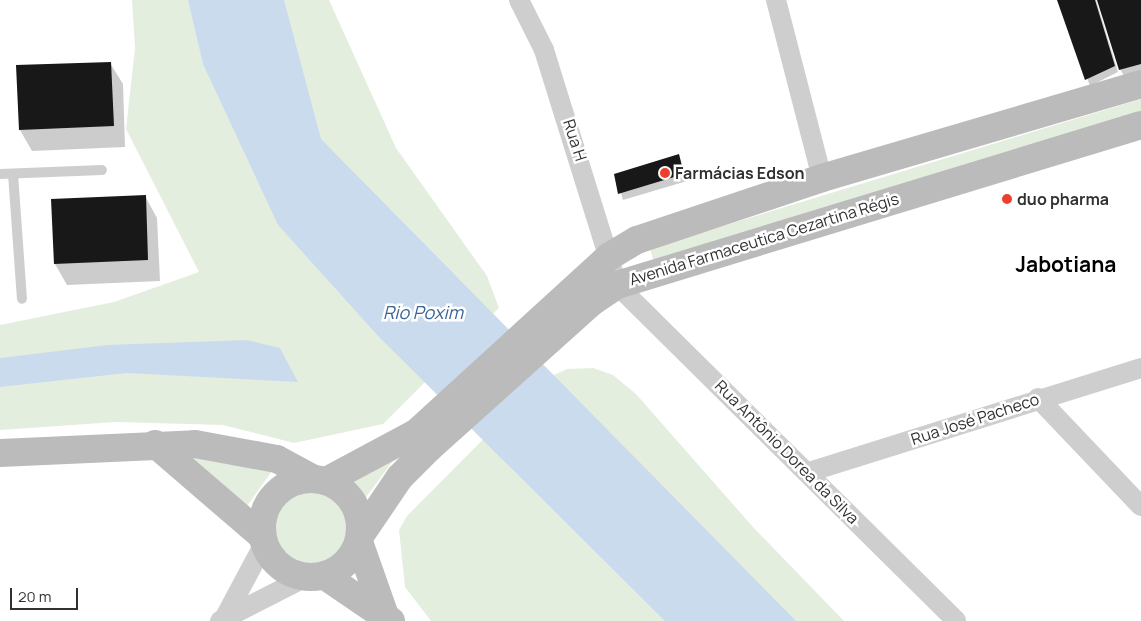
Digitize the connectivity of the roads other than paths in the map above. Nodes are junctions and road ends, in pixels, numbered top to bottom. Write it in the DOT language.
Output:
graph roads {
  1 [pos="519,0"];
  2 [pos="776,0"];
  3 [pos="1141,84"];
  4 [pos="1141,124"];
  5 [pos="102,170"];
  6 [pos="0,174"];
  7 [pos="13,174"];
  8 [pos="822,178"];
  9 [pos="610,256"];
  10 [pos="617,285"];
  11 [pos="22,299"];
  12 [pos="550,324"];
  13 [pos="1141,368"];
  14 [pos="1038,398"];
  15 [pos="422,441"];
  16 [pos="155,444"];
  17 [pos="0,453"];
  18 [pos="809,472"];
  19 [pos="320,480"];
  20 [pos="1141,506"];
  21 [pos="359,539"];
  22 [pos="263,540"];
  23 [pos="315,576"];
  24 [pos="387,617"];
  25 [pos="223,619"];
  26 [pos="956,621"];
  1 -- 9 [label="street, Rua H"];
  2 -- 8 [label="street"];
  3 -- 8 [label="street, Avenida Farmaceutica Cezartina Régis"];
  4 -- 10 [label="street, Avenida Farmaceutica Cezartina Régis"];
  5 -- 7 [label="lane"];
  6 -- 7 [label="lane"];
  7 -- 11 [label="lane"];
  8 -- 9 [label="street, Avenida Farmaceutica Cezartina Régis"];
  9 -- 10 [label="street, Rua H"];
  9 -- 12 [label="street, Avenida Farmaceutica Cezartina Régis"];
  10 -- 12 [label="street, Avenida Farmaceutica Cezartina Régis"];
  10 -- 18 [label="street, Rua Antônio Dorea da Silva"];
  12 -- 15 [label="street, Avenida Farmaceutica Cezartina Régis"];
  13 -- 14 [label="street, Rua José Pacheco"];
  14 -- 18 [label="street, Rua José Pacheco"];
  14 -- 20 [label="street"];
  15 -- 19 [label="street"];
  15 -- 21 [label="street, Avenida Farmaceutica Cezartina Régis"];
  16 -- 17 [label="street"];
  16 -- 19 [label="street"];
  16 -- 22 [label="street"];
  18 -- 26 [label="street, Rua Antônio Dorea da Silva"];
  19 -- 21 [label="street"];
  19 -- 22 [label="street"];
  21 -- 23 [label="street"];
  21 -- 24 [label="street"];
  22 -- 23 [label="street"];
  22 -- 25 [label="street"];
  23 -- 24 [label="street"];
  23 -- 25 [label="street"];
}
